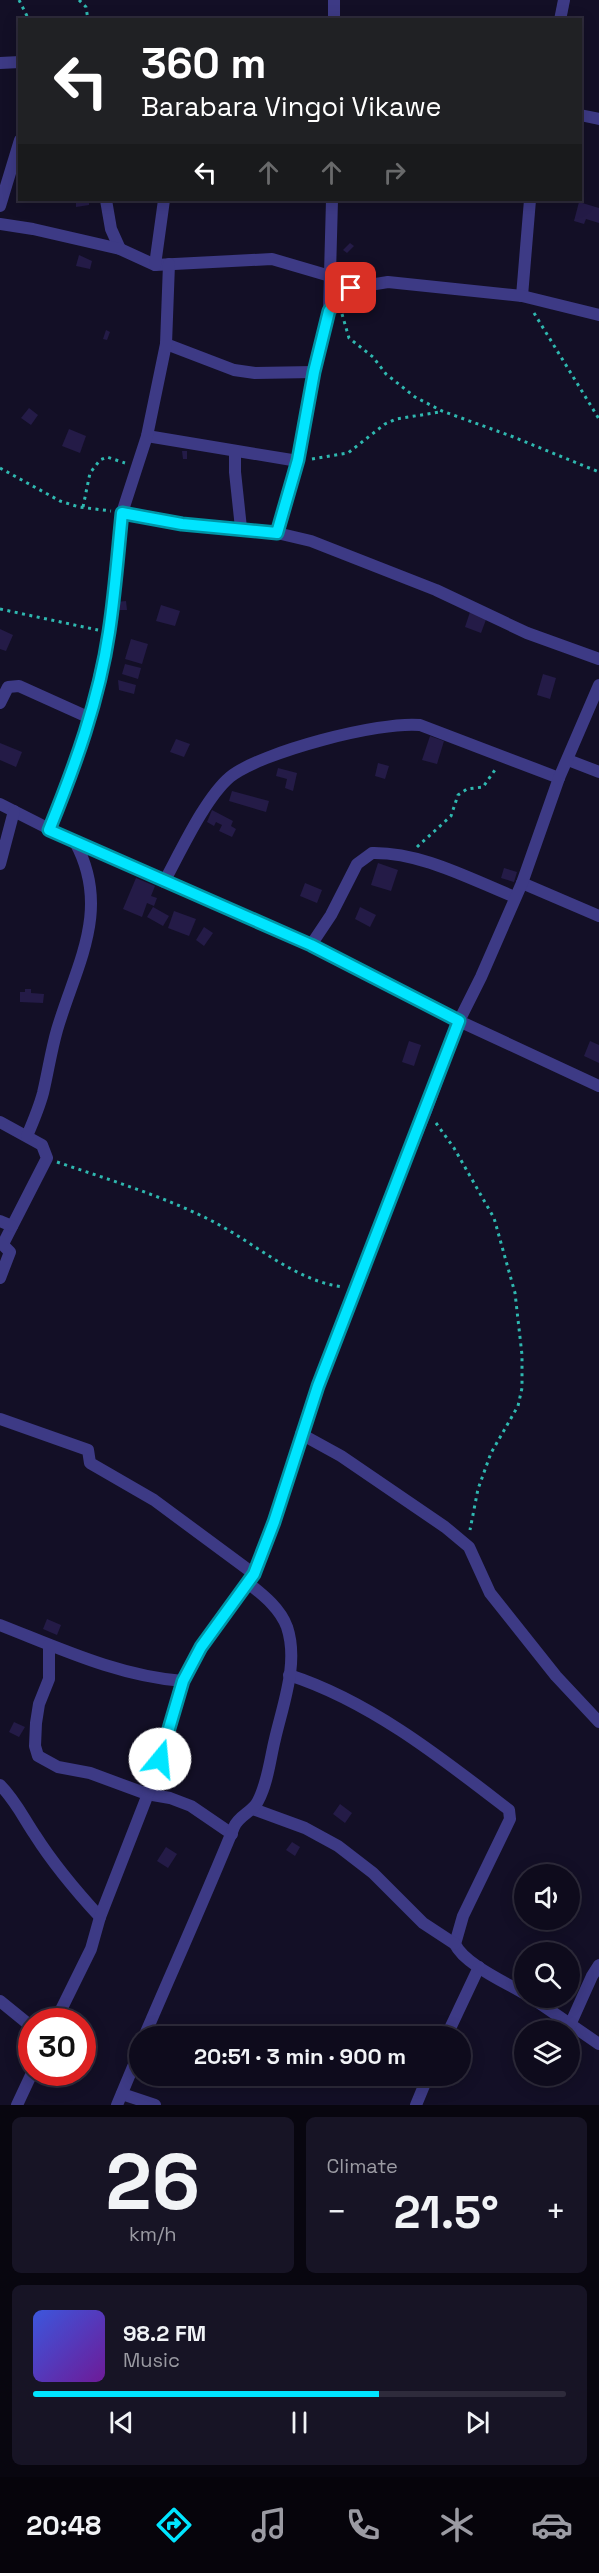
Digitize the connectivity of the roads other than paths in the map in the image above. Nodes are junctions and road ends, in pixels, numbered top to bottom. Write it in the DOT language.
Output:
graph roads {
  1 [pos="334,0"];
  2 [pos="564,0"];
  3 [pos="334,18"];
  4 [pos="560,18"];
  5 [pos="18,62"];
  6 [pos="0,63"];
  7 [pos="582,115"];
  8 [pos="599,119"];
  9 [pos="18,147"];
  10 [pos="106,201"];
  11 [pos="164,201"];
  12 [pos="332,201"];
  13 [pos="530,201"];
  14 [pos="0,206"];
  15 [pos="0,224"];
  16 [pos="120,249"];
  17 [pos="170,264"];
  18 [pos="155,265"];
  19 [pos="330,276"];
  20 [pos="522,296"];
  21 [pos="329,311"];
  22 [pos="599,315"];
  23 [pos="166,344"];
  24 [pos="314,372"];
  25 [pos="147,436"];
  26 [pos="235,451"];
  27 [pos="298,460"];
  28 [pos="122,513"];
  29 [pos="241,528"];
  30 [pos="277,533"];
  31 [pos="599,659"];
  32 [pos="599,684"];
  33 [pos="0,703"];
  34 [pos="90,718"];
  35 [pos="568,760"];
  36 [pos="599,772"];
  37 [pos="559,778"];
  38 [pos="0,804"];
  39 [pos="14,811"];
  40 [pos="49,830"];
  41 [pos="75,842"];
  42 [pos="0,864"];
  43 [pos="164,882"];
  44 [pos="522,883"];
  45 [pos="515,897"];
  46 [pos="599,916"];
  47 [pos="311,945"];
  48 [pos="459,1021"];
  49 [pos="599,1086"];
  50 [pos="0,1122"];
  51 [pos="27,1136"];
  52 [pos="0,1221"];
  53 [pos="12,1226"];
  54 [pos="0,1278"];
  55 [pos="0,1419"];
  56 [pos="301,1434"];
  57 [pos="251,1578"];
  58 [pos="0,1625"];
  59 [pos="49,1645"];
  60 [pos="289,1675"];
  61 [pos="183,1681"];
  62 [pos="599,1722"];
  63 [pos="0,1785"];
  64 [pos="147,1794"];
  65 [pos="253,1809"];
  66 [pos="232,1834"];
  67 [pos="100,1917"];
  68 [pos="455,1944"];
  69 [pos="599,1965"];
  70 [pos="479,1967"];
  71 [pos="514,1988"];
  72 [pos="0,2001"];
  73 [pos="62,2008"];
  74 [pos="546,2008"];
  75 [pos="18,2016"];
  76 [pos="563,2020"];
  77 [pos="572,2020"];
  78 [pos="149,2026"];
  79 [pos="451,2026"];
  80 [pos="580,2032"];
  81 [pos="599,2044"];
  82 [pos="129,2075"];
  83 [pos="26,2086"];
  84 [pos="424,2086"];
  85 [pos="119,2099"];
  86 [pos="17,2105"];
  87 [pos="155,2105"];
  88 [pos="416,2105"];
  1 -- 3 [label="street"];
  2 -- 4 [label="street"];
  5 -- 6 [label="street"];
  7 -- 8 [label="street"];
  9 -- 14 [label="street"];
  10 -- 16 [label="street"];
  11 -- 18 [label="street"];
  12 -- 19 [label="street"];
  13 -- 20 [label="street"];
  15 -- 16 [label="street"];
  16 -- 18 [label="street"];
  17 -- 18 [label="street"];
  17 -- 19 [label="street"];
  17 -- 23 [label="street"];
  19 -- 21 [label="street"];
  20 -- 21 [label="street"];
  20 -- 22 [label="street"];
  21 -- 24 [label="street"];
  23 -- 24 [label="street"];
  23 -- 25 [label="street"];
  24 -- 27 [label="street"];
  25 -- 26 [label="street"];
  25 -- 28 [label="street"];
  26 -- 27 [label="street"];
  26 -- 29 [label="street"];
  27 -- 30 [label="street"];
  28 -- 29 [label="street"];
  28 -- 34 [label="street"];
  29 -- 30 [label="street"];
  30 -- 31 [label="street"];
  32 -- 35 [label="street"];
  33 -- 34 [label="street"];
  34 -- 40 [label="street"];
  35 -- 36 [label="street"];
  35 -- 37 [label="street"];
  37 -- 43 [label="street"];
  37 -- 44 [label="street"];
  38 -- 39 [label="street"];
  39 -- 40 [label="street"];
  39 -- 42 [label="street"];
  40 -- 41 [label="street"];
  41 -- 43 [label="street"];
  41 -- 51 [label="street"];
  43 -- 47 [label="street"];
  44 -- 45 [label="street"];
  44 -- 46 [label="street"];
  45 -- 47 [label="street"];
  45 -- 48 [label="street"];
  47 -- 48 [label="street"];
  48 -- 49 [label="street"];
  48 -- 56 [label="street"];
  50 -- 51 [label="street"];
  51 -- 53 [label="street"];
  52 -- 53 [label="street"];
  53 -- 54 [label="street"];
  55 -- 57 [label="street"];
  56 -- 57 [label="street"];
  56 -- 62 [label="street"];
  57 -- 60 [label="street"];
  57 -- 61 [label="street"];
  58 -- 59 [label="street"];
  59 -- 61 [label="street"];
  59 -- 64 [label="street"];
  60 -- 65 [label="street"];
  60 -- 68 [label="street"];
  61 -- 64 [label="street"];
  63 -- 67 [label="street"];
  64 -- 66 [label="street"];
  64 -- 67 [label="street"];
  65 -- 66 [label="street"];
  65 -- 68 [label="street"];
  66 -- 78 [label="street"];
  67 -- 73 [label="street"];
  68 -- 70 [label="street"];
  69 -- 77 [label="street"];
  70 -- 71 [label="street"];
  70 -- 79 [label="street"];
  72 -- 75 [label="street"];
  74 -- 76 [label="street"];
  80 -- 81 [label="street"];
  82 -- 85 [label="street"];
  83 -- 86 [label="street"];
  84 -- 88 [label="street"];
  85 -- 87 [label="street"];
}
